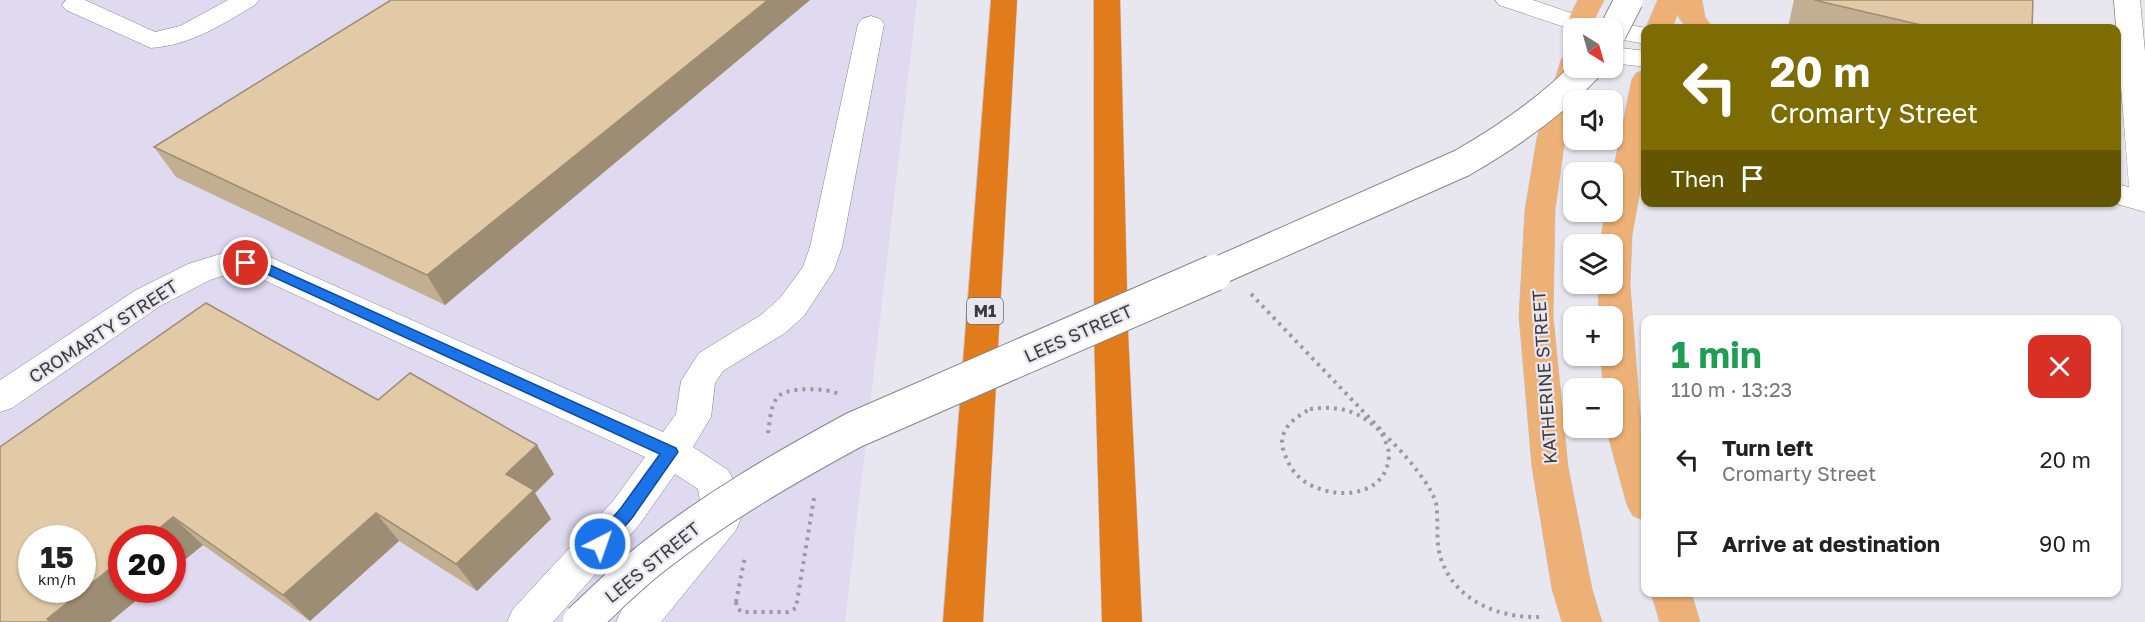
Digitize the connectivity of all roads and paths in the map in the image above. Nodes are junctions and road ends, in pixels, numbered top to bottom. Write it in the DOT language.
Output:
graph roads {
  1 [pos="246,0"];
  2 [pos="1004,0"];
  3 [pos="1107,0"];
  4 [pos="1508,0"];
  5 [pos="1591,0"];
  6 [pos="1629,0"];
  7 [pos="1671,0"];
  8 [pos="1689,0"];
  9 [pos="2127,0"];
  10 [pos="75,4"];
  11 [pos="1563,18"];
  12 [pos="1590,18"];
  13 [pos="1619,18"];
  14 [pos="871,24"];
  15 [pos="1661,24"];
  16 [pos="1697,24"];
  17 [pos="1623,33"];
  18 [pos="1641,35"];
  19 [pos="1623,56"];
  20 [pos="1641,58"];
  21 [pos="1569,78"];
  22 [pos="1578,78"];
  23 [pos="1641,118"];
  24 [pos="2134,177"];
  25 [pos="2121,195"];
  26 [pos="2145,202"];
  27 [pos="1249,291"];
  28 [pos="0,398"];
  29 [pos="670,452"];
  30 [pos="816,486"];
  31 [pos="1641,488"];
  32 [pos="573,574"];
  33 [pos="1672,597"];
  34 [pos="736,602"];
  35 [pos="1580,615"];
  36 [pos="646,619"];
  37 [pos="527,622"];
  38 [pos="581,622"];
  39 [pos="963,622"];
  40 [pos="1122,622"];
  41 [pos="1680,622"];
  1 -- 10 [label="street"];
  2 -- 39 [label="highway, M1"];
  3 -- 40 [label="highway"];
  4 -- 11 [label="street"];
  5 -- 12 [label="main road"];
  6 -- 13 [label="street, bridge"];
  7 -- 15 [label="main road"];
  8 -- 16 [label="main road"];
  9 -- 24 [label="street"];
  14 -- 29 [label="street"];
  17 -- 18 [label="street"];
  19 -- 20 [label="street"];
  21 -- 35 [label="main road, KATHERINE STREET"];
  22 -- 38 [label="street, LEES STREET, bridge"];
  23 -- 31 [label="main road"];
  25 -- 26 [label="street"];
  27 -- 35 [label="path, bridge"];
  28 -- 29 [label="street, CROMARTY STREET"];
  29 -- 32 [label="street"];
  29 -- 36 [label="street, CROMARTY STREET"];
  30 -- 34 [label="path, bridge"];
  32 -- 36 [label="street"];
  32 -- 37 [label="street"];
  33 -- 41 [label="main road"];
}
